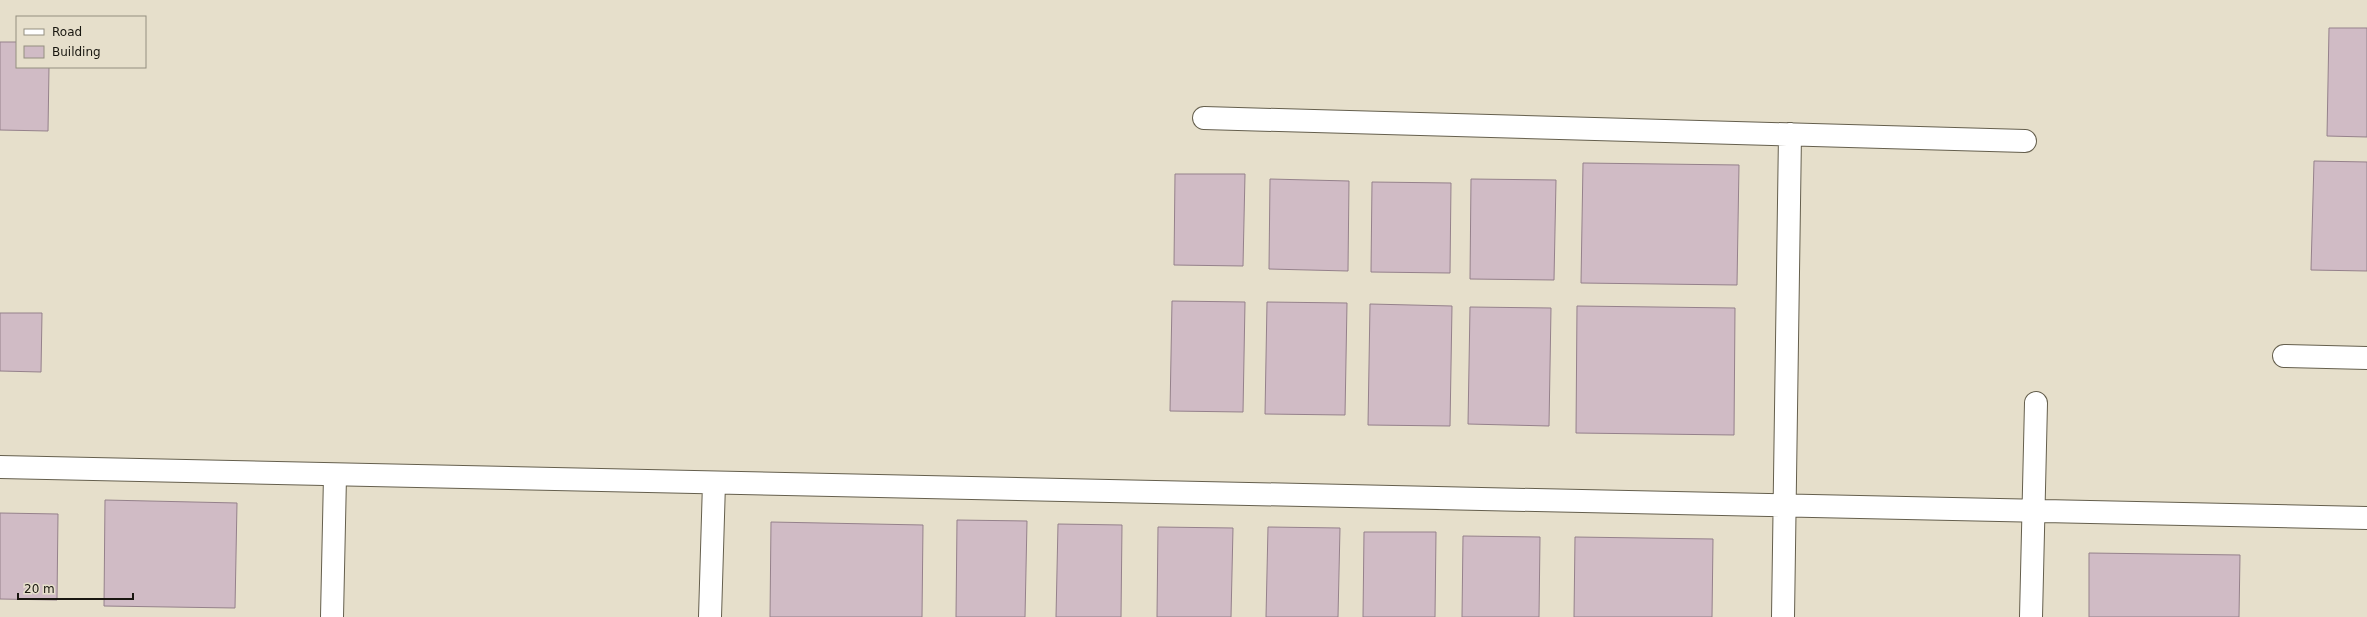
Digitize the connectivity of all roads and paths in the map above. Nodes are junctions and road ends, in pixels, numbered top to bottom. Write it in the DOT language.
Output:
graph roads {
  1 [pos="1204,118"];
  2 [pos="1790,134"];
  3 [pos="2025,141"];
  4 [pos="2284,356"];
  5 [pos="2367,358"];
  6 [pos="2036,403"];
  7 [pos="0,467"];
  8 [pos="336,476"];
  9 [pos="714,483"];
  10 [pos="1785,506"];
  11 [pos="2034,511"];
  12 [pos="2367,518"];
  13 [pos="332,617"];
  14 [pos="710,617"];
  15 [pos="1783,617"];
  16 [pos="2031,617"];
  1 -- 2 [label="street"];
  2 -- 3 [label="street"];
  2 -- 10 [label="street"];
  4 -- 5 [label="street"];
  6 -- 11 [label="street"];
  7 -- 8 [label="street"];
  8 -- 9 [label="street"];
  8 -- 13 [label="street"];
  9 -- 10 [label="street"];
  9 -- 14 [label="street"];
  10 -- 11 [label="street"];
  10 -- 15 [label="street"];
  11 -- 12 [label="street"];
  11 -- 16 [label="street"];
}
